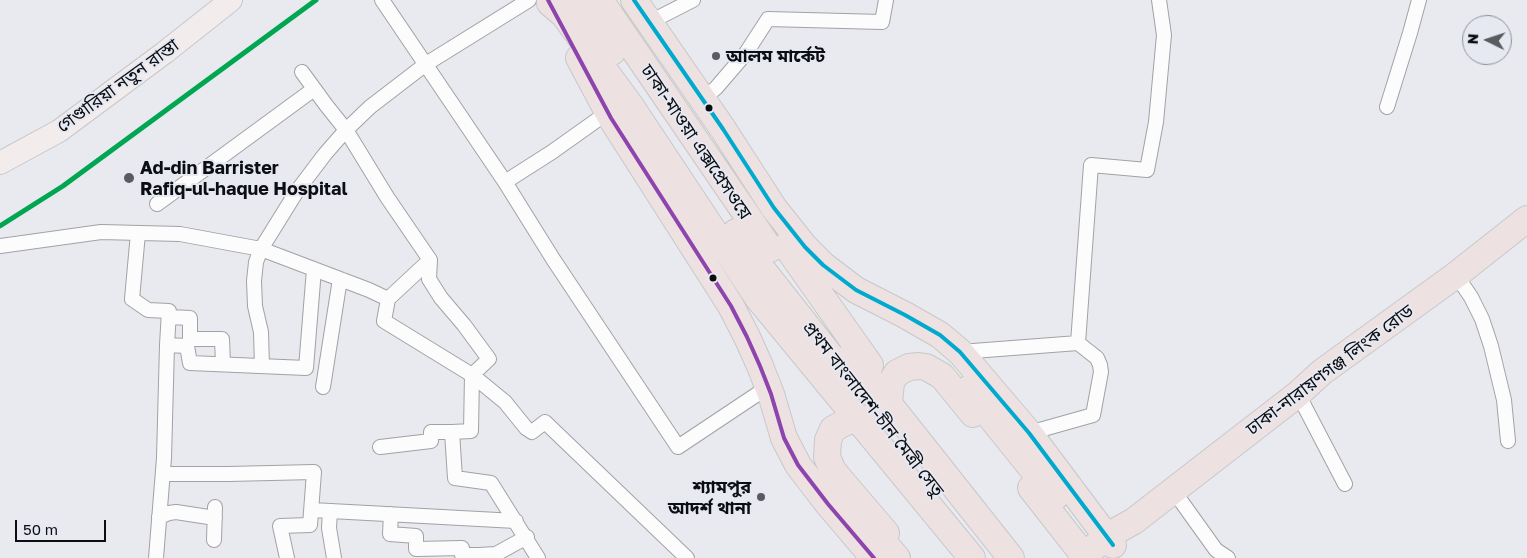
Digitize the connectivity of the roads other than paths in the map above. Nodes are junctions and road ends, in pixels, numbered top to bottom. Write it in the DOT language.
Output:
graph roads {
  1 [pos="232,0"];
  2 [pos="382,0"];
  3 [pos="577,0"];
  4 [pos="600,0"];
  5 [pos="622,0"];
  6 [pos="634,0"];
  7 [pos="693,0"];
  8 [pos="886,0"];
  9 [pos="1159,0"];
  10 [pos="1419,0"];
  11 [pos="542,1"];
  12 [pos="650,22"];
  13 [pos="426,64"];
  14 [pos="302,72"];
  15 [pos="314,89"];
  16 [pos="703,100"];
  17 [pos="1388,107"];
  18 [pos="597,120"];
  19 [pos="346,130"];
  20 [pos="0,163"];
  21 [pos="505,182"];
  22 [pos="157,204"];
  23 [pos="1527,219"];
  24 [pos="138,233"];
  25 [pos="0,246"];
  26 [pos="261,249"];
  27 [pos="754,259"];
  28 [pos="430,260"];
  29 [pos="314,269"];
  30 [pos="1456,275"];
  31 [pos="340,279"];
  32 [pos="805,287"];
  33 [pos="758,298"];
  34 [pos="388,299"];
  35 [pos="169,317"];
  36 [pos="1078,343"];
  37 [pos="167,345"];
  38 [pos="960,352"];
  39 [pos="223,364"];
  40 [pos="262,366"];
  41 [pos="472,375"];
  42 [pos="324,387"];
  43 [pos="768,387"];
  44 [pos="1298,394"];
  45 [pos="880,410"];
  46 [pos="452,432"];
  47 [pos="1029,433"];
  48 [pos="1508,441"];
  49 [pos="380,447"];
  50 [pos="163,474"];
  51 [pos="1345,484"];
  52 [pos="1173,490"];
  53 [pos="312,510"];
  54 [pos="330,511"];
  55 [pos="391,514"];
  56 [pos="159,516"];
  57 [pos="516,521"];
  58 [pos="527,537"];
  59 [pos="214,540"];
  60 [pos="1096,552"];
  61 [pos="479,556"];
  62 [pos="156,558"];
  63 [pos="287,558"];
  64 [pos="334,558"];
  65 [pos="538,558"];
  66 [pos="687,558"];
  67 [pos="874,558"];
  68 [pos="897,558"];
  69 [pos="907,558"];
  70 [pos="972,558"];
  71 [pos="992,558"];
  72 [pos="1011,558"];
  73 [pos="1027,558"];
  74 [pos="1228,558"];
  1 -- 20 [label="main road, গেণ্ডারিয়া নতুন রাস্তা"];
  2 -- 13 [label="street"];
  3 -- 27 [label="highway, ঢাকা-মাওয়া এক্সপ্রেসওয়ে"];
  4 -- 32 [label="highway, ঢাকা-মাওয়া এক্সপ্রেসওয়ে"];
  5 -- 32 [label="highway"];
  6 -- 12 [label="highway"];
  7 -- 12 [label="street"];
  8 -- 16 [label="street"];
  9 -- 36 [label="street"];
  10 -- 17 [label="street"];
  11 -- 13 [label="street"];
  11 -- 33 [label="highway"];
  11 -- 43 [label="highway"];
  12 -- 16 [label="highway"];
  13 -- 19 [label="street"];
  13 -- 21 [label="street"];
  14 -- 15 [label="street"];
  15 -- 19 [label="street"];
  15 -- 22 [label="street"];
  16 -- 38 [label="highway"];
  18 -- 21 [label="street"];
  19 -- 26 [label="street"];
  19 -- 28 [label="street"];
  21 -- 43 [label="street"];
  23 -- 30 [label="highway, ঢাকা-নারায়ণগঞ্জ লিংক রোড"];
  24 -- 25 [label="street"];
  24 -- 26 [label="street"];
  24 -- 35 [label="street"];
  26 -- 29 [label="street"];
  26 -- 40 [label="street"];
  27 -- 33 [label="highway"];
  27 -- 45 [label="highway, প্রথম বাংলাদেশ-চীন মৈত্রী সেতু"];
  28 -- 34 [label="street"];
  28 -- 41 [label="street"];
  29 -- 31 [label="street"];
  29 -- 40 [label="street"];
  30 -- 44 [label="highway, ঢাকা-নারায়ণগঞ্জ লিংক রোড"];
  30 -- 48 [label="street"];
  31 -- 34 [label="street"];
  31 -- 42 [label="street"];
  32 -- 45 [label="highway"];
  32 -- 60 [label="highway"];
  33 -- 45 [label="highway"];
  33 -- 68 [label="highway"];
  34 -- 41 [label="street"];
  35 -- 37 [label="street"];
  35 -- 39 [label="street"];
  36 -- 38 [label="street"];
  36 -- 47 [label="street"];
  37 -- 39 [label="street"];
  37 -- 50 [label="street"];
  38 -- 47 [label="highway"];
  39 -- 40 [label="street"];
  41 -- 46 [label="street"];
  41 -- 66 [label="street"];
  43 -- 67 [label="highway"];
  44 -- 51 [label="street"];
  44 -- 52 [label="highway, ঢাকা-নারায়ণগঞ্জ লিংক রোড"];
  45 -- 60 [label="highway"];
  45 -- 69 [label="highway"];
  45 -- 70 [label="highway"];
  45 -- 71 [label="highway, প্রথম বাংলাদেশ-চীন মৈত্রী সেতু"];
  45 -- 72 [label="highway"];
  45 -- 73 [label="highway"];
  46 -- 49 [label="street"];
  46 -- 57 [label="street"];
  47 -- 60 [label="highway"];
  50 -- 53 [label="street"];
  50 -- 56 [label="street"];
  52 -- 60 [label="highway, ঢাকা-নারায়ণগঞ্জ লিংক রোড"];
  52 -- 74 [label="street"];
  53 -- 54 [label="street"];
  53 -- 63 [label="street"];
  54 -- 55 [label="street"];
  54 -- 64 [label="street"];
  55 -- 57 [label="street"];
  55 -- 61 [label="street"];
  56 -- 59 [label="street"];
  56 -- 62 [label="street"];
  57 -- 58 [label="street"];
  58 -- 61 [label="street"];
  58 -- 65 [label="street"];
}
